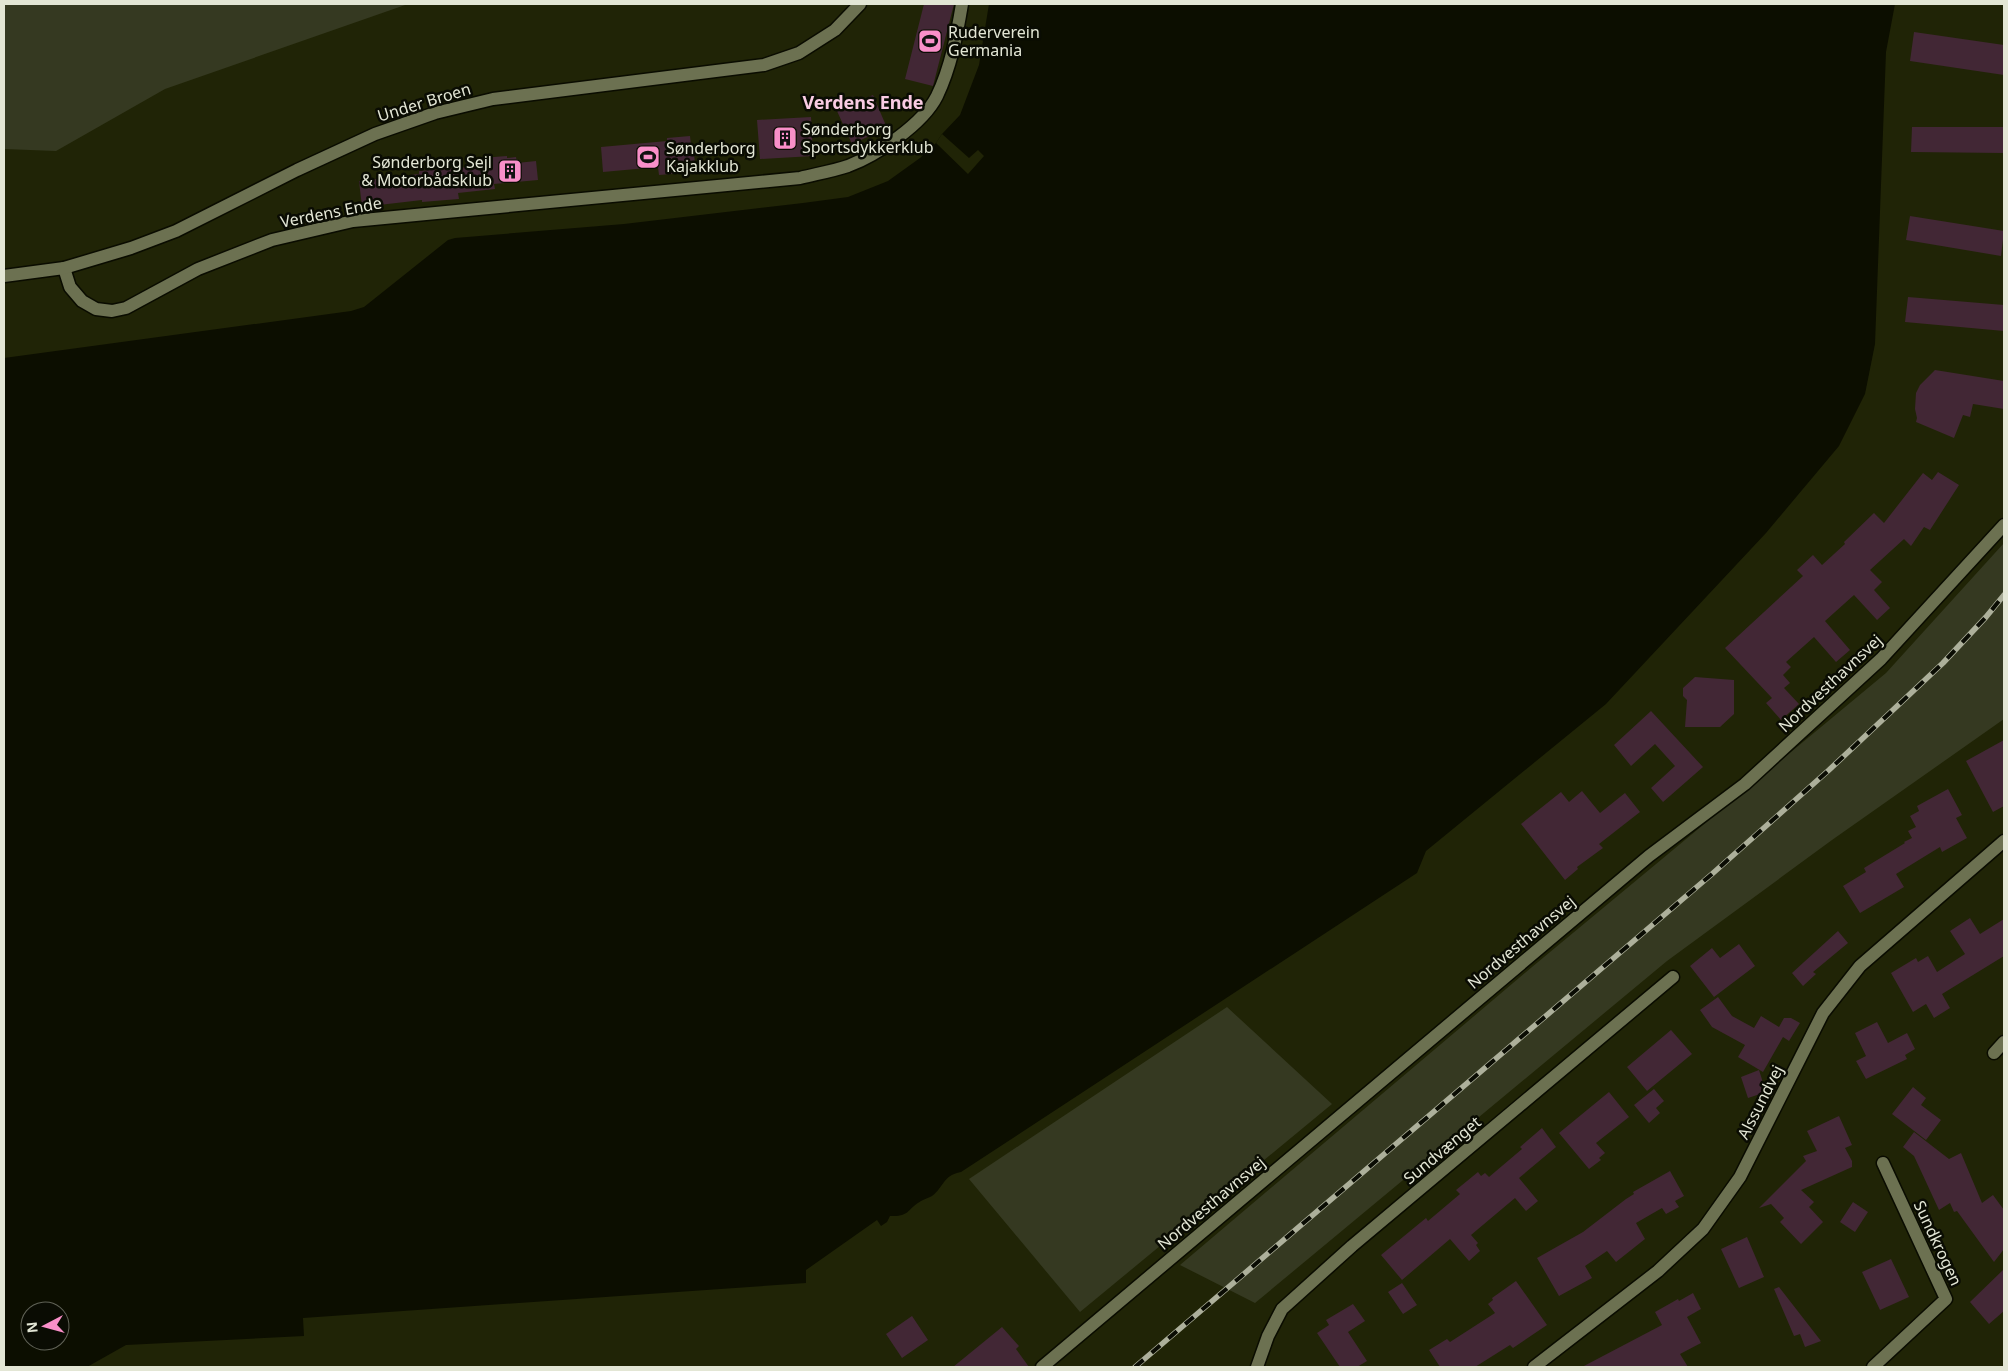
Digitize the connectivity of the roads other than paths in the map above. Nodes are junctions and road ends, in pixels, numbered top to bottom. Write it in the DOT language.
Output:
graph roads {
  1 [pos="860,4"];
  2 [pos="962,4"];
  3 [pos="64,268"];
  4 [pos="4,276"];
  5 [pos="2004,525"];
  6 [pos="2004,841"];
  7 [pos="1673,977"];
  8 [pos="2004,1042"];
  9 [pos="1994,1053"];
  10 [pos="1883,1163"];
  11 [pos="1042,1367"];
  12 [pos="1257,1367"];
  13 [pos="1534,1367"];
  14 [pos="1872,1367"];
  1 -- 3 [label="street, Under Broen"];
  2 -- 3 [label="street, Verdens Ende"];
  3 -- 4 [label="street, Under Broen"];
  5 -- 11 [label="street, Nordvesthavnsvej"];
  6 -- 13 [label="street, Alssundvej"];
  7 -- 12 [label="street, Sundvænget"];
  8 -- 9 [label="street"];
  10 -- 14 [label="street, Sundkrogen"];
}
